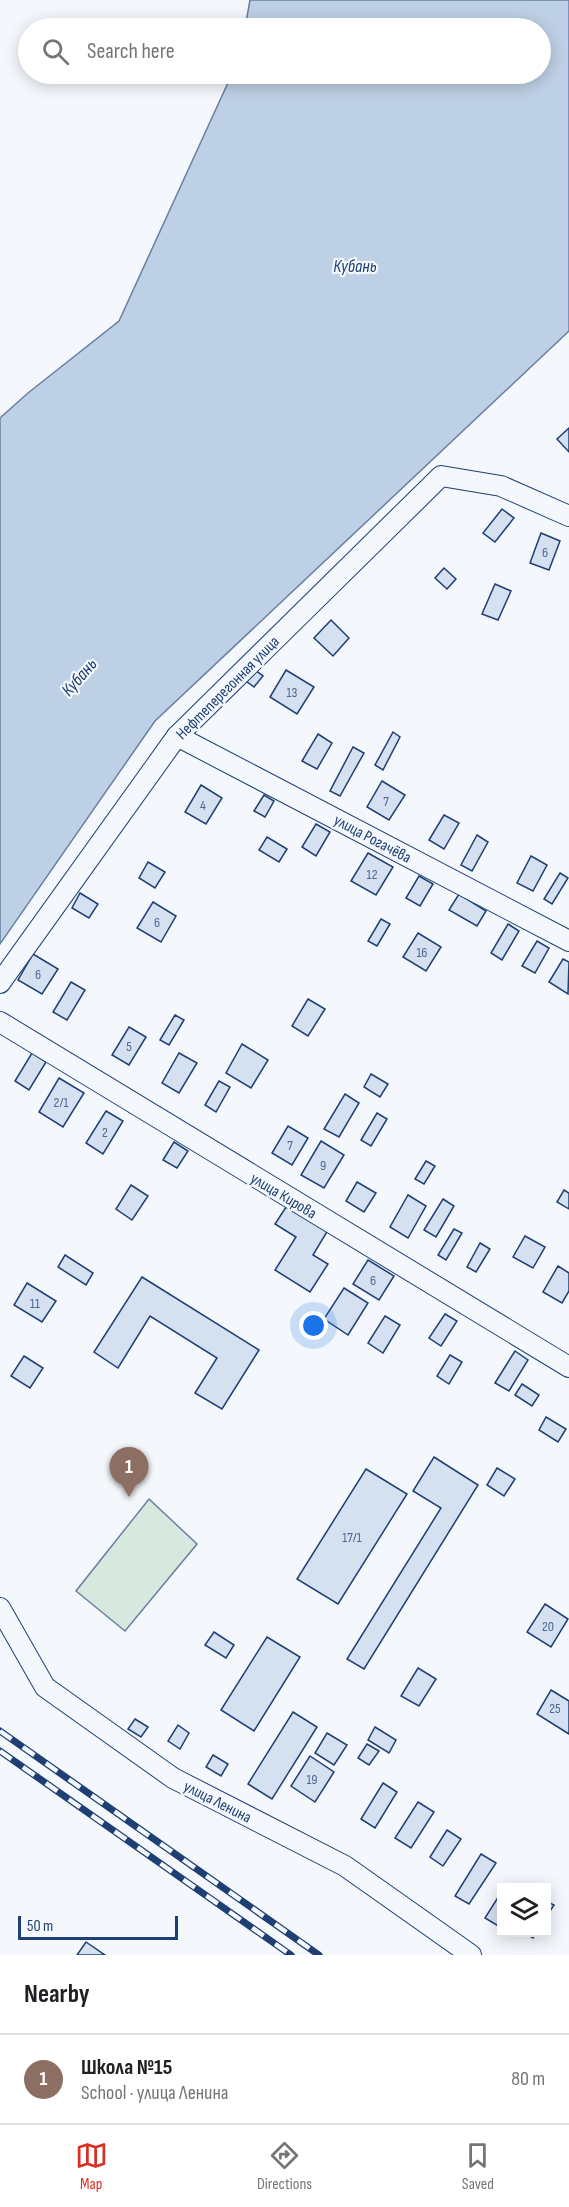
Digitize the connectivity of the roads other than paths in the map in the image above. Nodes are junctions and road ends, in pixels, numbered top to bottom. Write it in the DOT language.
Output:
graph roads {
  1 [pos="569,516"];
  2 [pos="177,736"];
  3 [pos="569,941"];
  4 [pos="0,983"];
  5 [pos="0,1022"];
  6 [pos="569,1367"];
  7 [pos="0,1608"];
  8 [pos="471,1955"];
  1 -- 2 [label="street, Нефтеперегонная улица"];
  2 -- 3 [label="street, улица Рогачёва"];
  2 -- 4 [label="street, Нефтеперегонная улица"];
  5 -- 6 [label="street, улица Кирова"];
  7 -- 8 [label="street, улица Ленина"];
}
